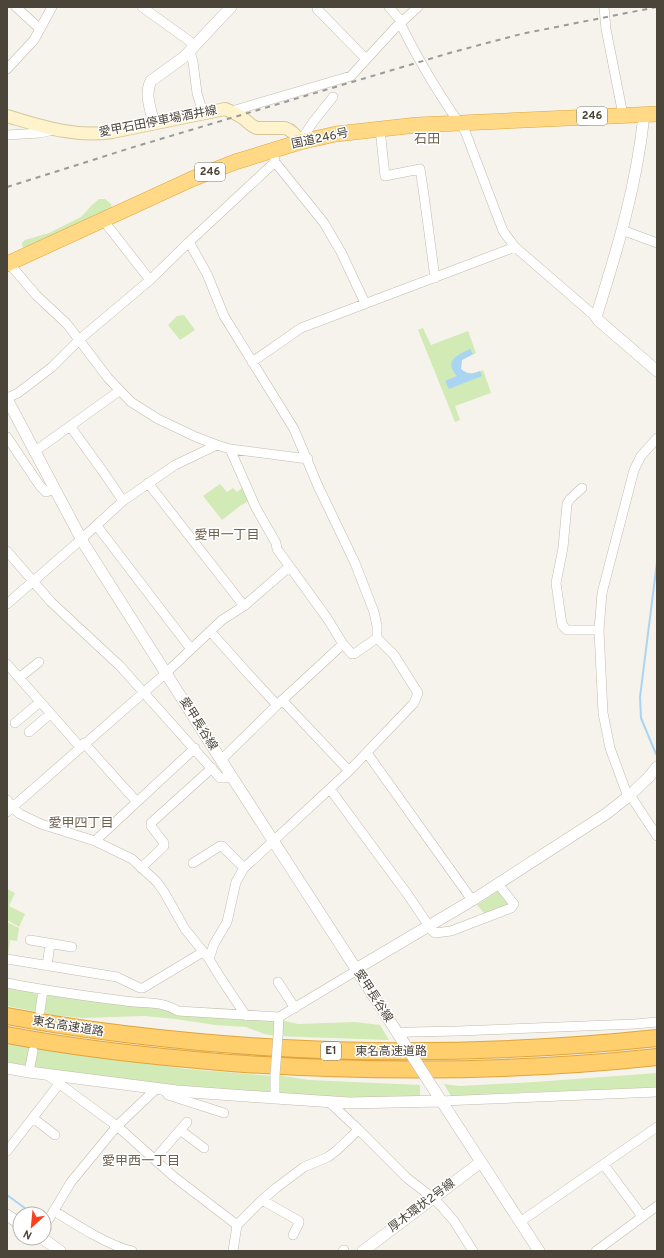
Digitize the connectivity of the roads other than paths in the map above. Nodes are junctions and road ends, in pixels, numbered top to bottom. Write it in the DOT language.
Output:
graph roads {
  1 [pos="16,7"];
  2 [pos="52,7"];
  3 [pos="142,7"];
  4 [pos="231,7"];
  5 [pos="389,7"];
  6 [pos="418,7"];
  7 [pos="604,7"];
  8 [pos="317,9"];
  9 [pos="401,22"];
  10 [pos="40,29"];
  11 [pos="192,48"];
  12 [pos="366,59"];
  13 [pos="7,70"];
  14 [pos="332,97"];
  15 [pos="232,111"];
  16 [pos="203,113"];
  17 [pos="650,114"];
  18 [pos="623,115"];
  19 [pos="7,116"];
  20 [pos="154,124"];
  21 [pos="459,124"];
  22 [pos="380,129"];
  23 [pos="53,130"];
  24 [pos="7,135"];
  25 [pos="300,142"];
  26 [pos="274,156"];
  27 [pos="103,220"];
  28 [pos="622,230"];
  29 [pos="189,242"];
  30 [pos="657,243"];
  31 [pos="515,247"];
  32 [pos="8,263"];
  33 [pos="435,278"];
  34 [pos="150,280"];
  35 [pos="365,303"];
  36 [pos="596,317"];
  37 [pos="80,339"];
  38 [pos="252,362"];
  39 [pos="657,371"];
  40 [pos="119,391"];
  41 [pos="7,399"];
  42 [pos="70,426"];
  43 [pos="657,438"];
  44 [pos="8,441"];
  45 [pos="217,445"];
  46 [pos="230,449"];
  47 [pos="34,452"];
  48 [pos="308,459"];
  49 [pos="148,483"];
  50 [pos="582,488"];
  51 [pos="54,489"];
  52 [pos="123,501"];
  53 [pos="96,526"];
  54 [pos="81,540"];
  55 [pos="7,551"];
  56 [pos="289,567"];
  57 [pos="34,582"];
  58 [pos="7,604"];
  59 [pos="244,606"];
  60 [pos="599,630"];
  61 [pos="210,631"];
  62 [pos="377,638"];
  63 [pos="343,644"];
  64 [pos="191,649"];
  65 [pos="39,662"];
  66 [pos="7,664"];
  67 [pos="166,673"];
  68 [pos="19,678"];
  69 [pos="144,692"];
  70 [pos="40,702"];
  71 [pos="279,702"];
  72 [pos="50,714"];
  73 [pos="20,721"];
  74 [pos="32,731"];
  75 [pos="82,745"];
  76 [pos="194,748"];
  77 [pos="367,753"];
  78 [pos="221,760"];
  79 [pos="657,766"];
  80 [pos="212,768"];
  81 [pos="349,771"];
  82 [pos="231,776"];
  83 [pos="330,789"];
  84 [pos="629,796"];
  85 [pos="7,800"];
  86 [pos="137,802"];
  87 [pos="10,810"];
  88 [pos="657,836"];
  89 [pos="274,840"];
  90 [pos="95,841"];
  91 [pos="195,860"];
  92 [pos="140,868"];
  93 [pos="244,868"];
  94 [pos="498,884"];
  95 [pos="472,900"];
  96 [pos="428,927"];
  97 [pos="30,940"];
  98 [pos="50,944"];
  99 [pos="72,947"];
  100 [pos="206,956"];
  101 [pos="7,959"];
  102 [pos="47,966"];
  103 [pos="356,969"];
  104 [pos="278,982"];
  105 [pos="7,983"];
  106 [pos="140,988"];
  107 [pos="43,990"];
  108 [pos="140,1003"];
  109 [pos="295,1008"];
  110 [pos="40,1011"];
  111 [pos="7,1016"];
  112 [pos="246,1016"];
  113 [pos="279,1017"];
  114 [pos="657,1022"];
  115 [pos="7,1035"];
  116 [pos="399,1037"];
  117 [pos="657,1038"];
  118 [pos="33,1051"];
  119 [pos="657,1057"];
  120 [pos="7,1068"];
  121 [pos="29,1072"];
  122 [pos="46,1074"];
  123 [pos="59,1084"];
  124 [pos="160,1089"];
  125 [pos="657,1092"];
  126 [pos="275,1098"];
  127 [pos="328,1101"];
  128 [pos="441,1101"];
  129 [pos="220,1113"];
  130 [pos="33,1118"];
  131 [pos="187,1122"];
  132 [pos="117,1126"];
  133 [pos="657,1127"];
  134 [pos="358,1129"];
  135 [pos="180,1130"];
  136 [pos="50,1134"];
  137 [pos="200,1147"];
  138 [pos="7,1151"];
  139 [pos="155,1159"];
  140 [pos="481,1162"];
  141 [pos="604,1165"];
  142 [pos="433,1198"];
  143 [pos="262,1200"];
  144 [pos="657,1206"];
  145 [pos="54,1211"];
  146 [pos="52,1214"];
  147 [pos="642,1216"];
  148 [pos="520,1222"];
  149 [pos="237,1225"];
  150 [pos="293,1235"];
  151 [pos="365,1249"];
  152 [pos="132,1251"];
  153 [pos="233,1251"];
  154 [pos="473,1251"];
  155 [pos="539,1251"];
  156 [pos="596,1251"];
  1 -- 10 [label="street"];
  2 -- 10 [label="street"];
  3 -- 11 [label="street"];
  4 -- 11 [label="street"];
  5 -- 9 [label="street"];
  6 -- 9 [label="street"];
  7 -- 18 [label="street"];
  8 -- 12 [label="street"];
  9 -- 12 [label="street"];
  9 -- 21 [label="street"];
  10 -- 13 [label="street"];
  11 -- 16 [label="street"];
  11 -- 20 [label="street"];
  12 -- 15 [label="street"];
  14 -- 25 [label="street"];
  15 -- 16 [label="main road, 愛甲石田停車場酒井線"];
  15 -- 25 [label="main road, 愛甲石田停車場酒井線"];
  16 -- 20 [label="main road, 愛甲石田停車場酒井線"];
  17 -- 18 [label="highway, 国道246号 / 246"];
  17 -- 28 [label="street"];
  18 -- 21 [label="highway, 国道246号 / 246"];
  19 -- 23 [label="main road, 愛甲石田停車場酒井線"];
  20 -- 23 [label="main road, 愛甲石田停車場酒井線"];
  21 -- 22 [label="highway, 国道246号 / 246"];
  21 -- 31 [label="street"];
  22 -- 25 [label="highway, 国道246号 / 246"];
  22 -- 33 [label="street"];
  23 -- 24 [label="street"];
  25 -- 26 [label="highway, 国道246号 / 246"];
  26 -- 27 [label="highway, 国道246号 / 246"];
  26 -- 29 [label="street"];
  26 -- 35 [label="street"];
  27 -- 32 [label="highway, 国道246号 / 246"];
  27 -- 34 [label="street"];
  28 -- 30 [label="street"];
  28 -- 36 [label="street"];
  29 -- 34 [label="street"];
  29 -- 38 [label="street"];
  31 -- 33 [label="street"];
  31 -- 36 [label="street"];
  32 -- 37 [label="street"];
  33 -- 35 [label="street"];
  34 -- 37 [label="street"];
  35 -- 38 [label="street"];
  36 -- 39 [label="street"];
  37 -- 40 [label="street"];
  37 -- 41 [label="street"];
  38 -- 48 [label="street"];
  40 -- 42 [label="street"];
  40 -- 45 [label="street"];
  41 -- 47 [label="street, 愛甲長谷線"];
  42 -- 47 [label="street"];
  42 -- 52 [label="street"];
  43 -- 60 [label="street"];
  44 -- 51 [label="street"];
  45 -- 46 [label="street"];
  45 -- 49 [label="street"];
  46 -- 48 [label="street"];
  46 -- 56 [label="street"];
  47 -- 51 [label="street, 愛甲長谷線"];
  48 -- 62 [label="street"];
  49 -- 52 [label="street"];
  49 -- 59 [label="street"];
  50 -- 60 [label="street"];
  51 -- 54 [label="street, 愛甲長谷線"];
  52 -- 53 [label="street"];
  53 -- 54 [label="street"];
  53 -- 64 [label="street"];
  54 -- 57 [label="street"];
  54 -- 67 [label="street, 愛甲長谷線"];
  55 -- 57 [label="street"];
  56 -- 59 [label="street"];
  56 -- 63 [label="street"];
  57 -- 58 [label="street"];
  57 -- 69 [label="street"];
  59 -- 61 [label="street"];
  60 -- 84 [label="street"];
  61 -- 64 [label="street"];
  61 -- 71 [label="street"];
  62 -- 63 [label="street"];
  62 -- 77 [label="street"];
  63 -- 71 [label="street"];
  64 -- 67 [label="street"];
  65 -- 68 [label="street"];
  66 -- 68 [label="street"];
  67 -- 69 [label="street"];
  67 -- 78 [label="street, 愛甲長谷線"];
  68 -- 70 [label="street"];
  69 -- 75 [label="street"];
  69 -- 76 [label="street"];
  70 -- 72 [label="street"];
  70 -- 73 [label="street"];
  71 -- 78 [label="street"];
  71 -- 81 [label="street"];
  72 -- 74 [label="street"];
  72 -- 75 [label="street"];
  75 -- 86 [label="street"];
  75 -- 87 [label="street"];
  76 -- 80 [label="street"];
  76 -- 86 [label="street"];
  77 -- 81 [label="street"];
  77 -- 95 [label="street"];
  78 -- 82 [label="street, 愛甲長谷線"];
  79 -- 84 [label="street"];
  80 -- 82 [label="street"];
  80 -- 92 [label="street"];
  81 -- 83 [label="street"];
  82 -- 89 [label="street, 愛甲長谷線"];
  83 -- 89 [label="street"];
  83 -- 96 [label="street"];
  84 -- 88 [label="street"];
  84 -- 94 [label="street"];
  85 -- 87 [label="street"];
  86 -- 90 [label="street"];
  87 -- 90 [label="street"];
  89 -- 93 [label="street"];
  89 -- 103 [label="street, 愛甲長谷線"];
  90 -- 92 [label="street"];
  91 -- 93 [label="street"];
  92 -- 100 [label="street"];
  93 -- 100 [label="street"];
  94 -- 95 [label="street"];
  94 -- 96 [label="street"];
  95 -- 96 [label="street"];
  96 -- 103 [label="street"];
  97 -- 98 [label="street"];
  98 -- 99 [label="street"];
  98 -- 102 [label="street"];
  100 -- 106 [label="street"];
  100 -- 112 [label="street"];
  101 -- 102 [label="street"];
  102 -- 106 [label="street"];
  103 -- 109 [label="street"];
  103 -- 116 [label="street, 愛甲長谷線"];
  104 -- 109 [label="street"];
  105 -- 107 [label="street"];
  106 -- 108 [label="street"];
  107 -- 108 [label="street"];
  107 -- 110 [label="street"];
  108 -- 112 [label="street"];
  109 -- 113 [label="street"];
  111 -- 117 [label="highway, 東名高速道路 / E1"];
  112 -- 113 [label="street"];
  113 -- 126 [label="street, bridge"];
  114 -- 116 [label="street"];
  115 -- 119 [label="highway, 東名高速道路 / E1"];
  116 -- 128 [label="street, 愛甲長谷線, bridge"];
  118 -- 121 [label="street"];
  120 -- 121 [label="street"];
  121 -- 122 [label="street"];
  122 -- 123 [label="street"];
  122 -- 124 [label="street"];
  123 -- 130 [label="street"];
  123 -- 132 [label="street"];
  124 -- 126 [label="street"];
  124 -- 129 [label="street"];
  124 -- 132 [label="street"];
  125 -- 128 [label="street"];
  126 -- 127 [label="street"];
  127 -- 128 [label="street"];
  127 -- 134 [label="street"];
  128 -- 140 [label="street"];
  130 -- 136 [label="street"];
  130 -- 138 [label="street"];
  131 -- 135 [label="street"];
  132 -- 139 [label="street"];
  132 -- 145 [label="street"];
  133 -- 141 [label="street"];
  134 -- 142 [label="street"];
  134 -- 143 [label="street"];
  135 -- 137 [label="street"];
  135 -- 139 [label="street"];
  139 -- 149 [label="street"];
  140 -- 142 [label="street, 厚木環状2号線"];
  140 -- 148 [label="street"];
  141 -- 147 [label="street"];
  141 -- 148 [label="street"];
  142 -- 151 [label="street, 厚木環状2号線"];
  142 -- 154 [label="street"];
  143 -- 149 [label="street"];
  143 -- 150 [label="street"];
  144 -- 147 [label="street"];
  145 -- 146 [label="street"];
  145 -- 152 [label="street"];
  147 -- 156 [label="street"];
  148 -- 155 [label="street"];
  149 -- 153 [label="street"];
}
